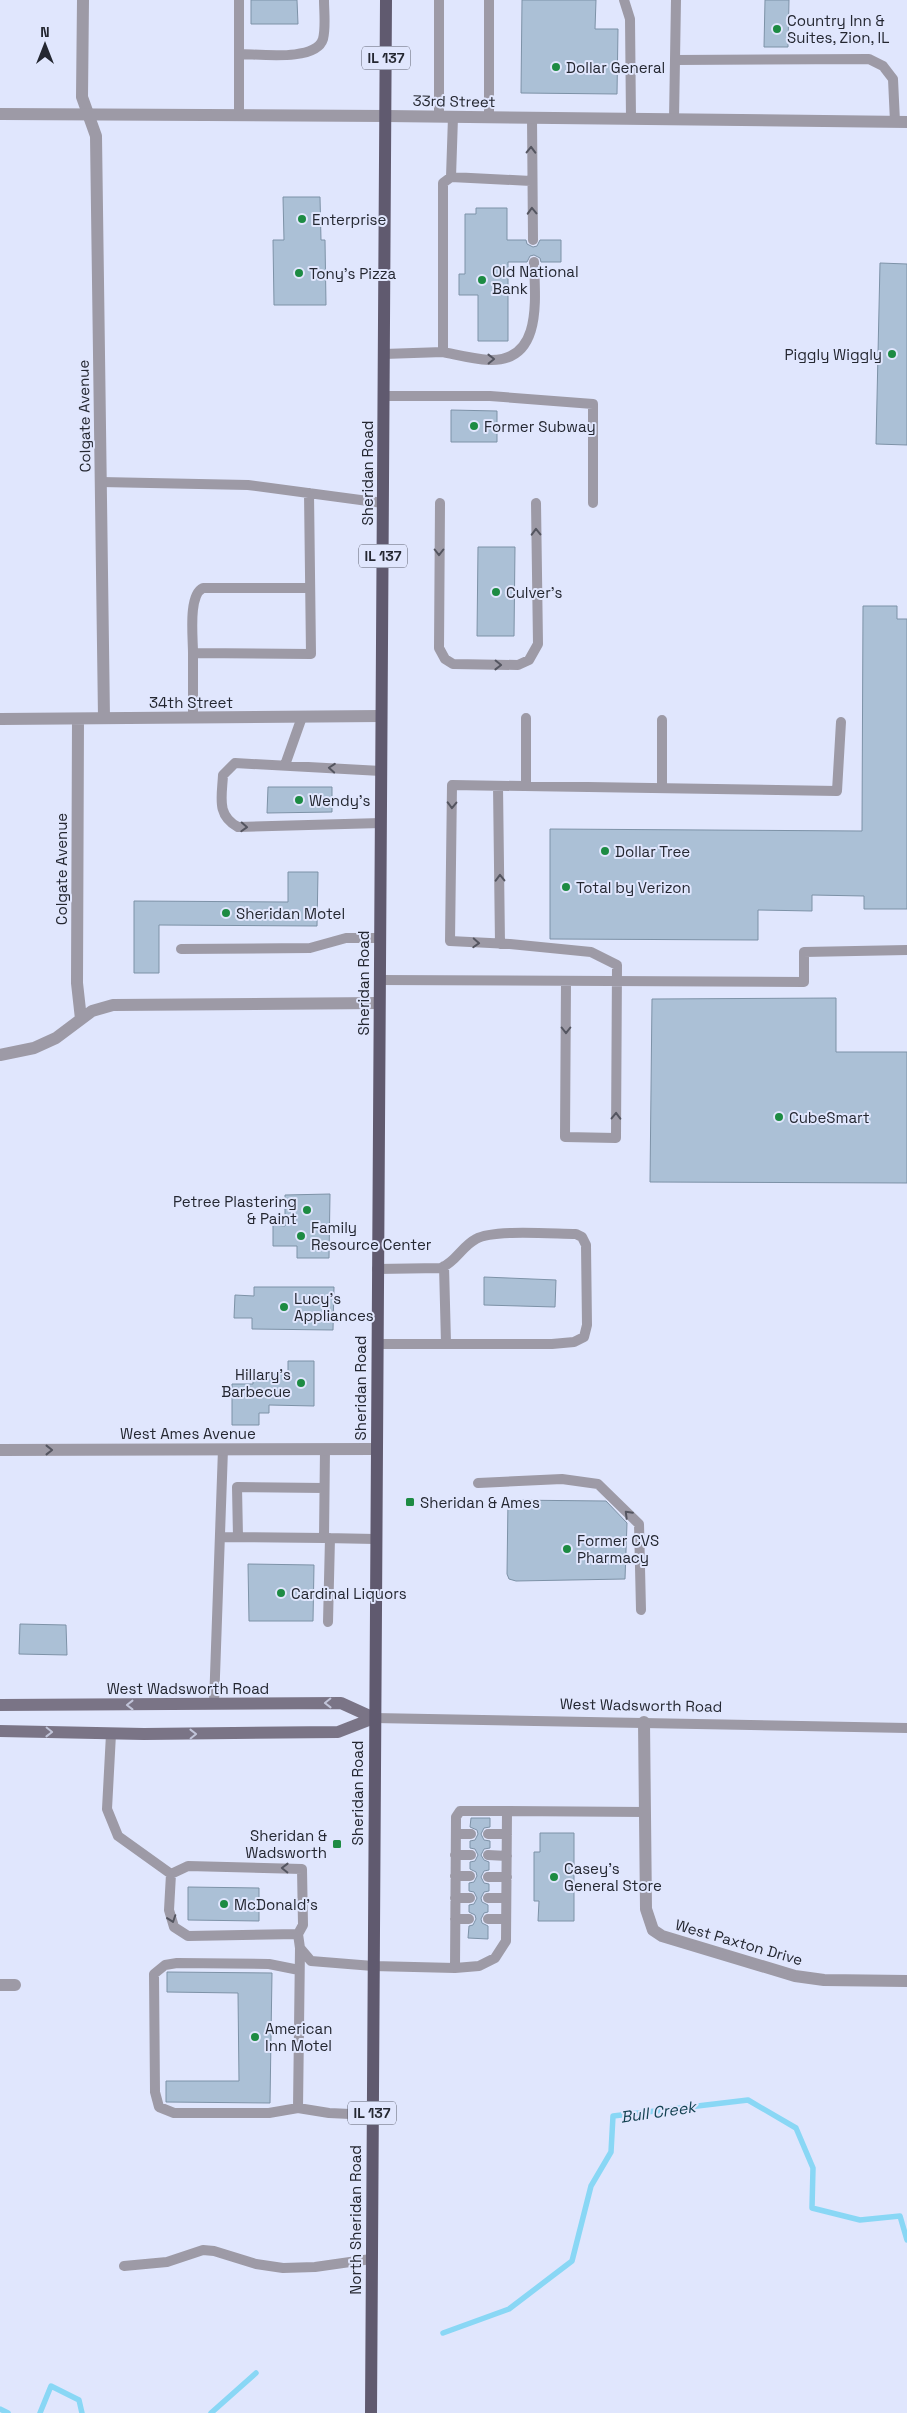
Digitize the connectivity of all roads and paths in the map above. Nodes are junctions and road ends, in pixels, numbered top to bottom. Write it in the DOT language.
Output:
graph roads {
  1 [pos="83,0"];
  2 [pos="239,0"];
  3 [pos="324,0"];
  4 [pos="386,0"];
  5 [pos="439,0"];
  6 [pos="490,0"];
  7 [pos="624,0"];
  8 [pos="676,0"];
  9 [pos="239,54"];
  10 [pos="675,60"];
  11 [pos="0,114"];
  12 [pos="89,115"];
  13 [pos="239,116"];
  14 [pos="386,116"];
  15 [pos="439,117"];
  16 [pos="453,117"];
  17 [pos="489,118"];
  18 [pos="532,118"];
  19 [pos="631,119"];
  20 [pos="674,119"];
  21 [pos="901,122"];
  22 [pos="452,177"];
  23 [pos="531,181"];
  24 [pos="533,240"];
  25 [pos="534,262"];
  26 [pos="443,352"];
  27 [pos="384,354"];
  28 [pos="384,396"];
  29 [pos="101,482"];
  30 [pos="309,493"];
  31 [pos="383,503"];
  32 [pos="440,503"];
  33 [pos="536,503"];
  34 [pos="594,503"];
  35 [pos="310,588"];
  36 [pos="192,653"];
  37 [pos="381,716"];
  38 [pos="302,717"];
  39 [pos="104,718"];
  40 [pos="193,718"];
  41 [pos="526,718"];
  42 [pos="0,719"];
  43 [pos="78,719"];
  44 [pos="662,720"];
  45 [pos="841,722"];
  46 [pos="285,765"];
  47 [pos="381,771"];
  48 [pos="498,786"];
  49 [pos="526,786"];
  50 [pos="662,788"];
  51 [pos="380,823"];
  52 [pos="380,938"];
  53 [pos="500,944"];
  54 [pos="181,950"];
  55 [pos="907,950"];
  56 [pos="379,980"];
  57 [pos="566,981"];
  58 [pos="617,981"];
  59 [pos="379,1003"];
  60 [pos="81,1019"];
  61 [pos="0,1055"];
  62 [pos="444,1266"];
  63 [pos="377,1268"];
  64 [pos="446,1343"];
  65 [pos="377,1344"];
  66 [pos="223,1449"];
  67 [pos="324,1449"];
  68 [pos="376,1449"];
  69 [pos="0,1450"];
  70 [pos="478,1483"];
  71 [pos="324,1488"];
  72 [pos="220,1537"];
  73 [pos="238,1537"];
  74 [pos="327,1538"];
  75 [pos="375,1538"];
  76 [pos="640,1610"];
  77 [pos="328,1622"];
  78 [pos="214,1704"];
  79 [pos="0,1706"];
  80 [pos="374,1718"];
  81 [pos="644,1722"];
  82 [pos="907,1728"];
  83 [pos="0,1731"];
  84 [pos="111,1734"];
  85 [pos="507,1811"];
  86 [pos="645,1812"];
  87 [pos="456,1834"];
  88 [pos="471,1834"];
  89 [pos="488,1834"];
  90 [pos="507,1834"];
  91 [pos="455,1855"];
  92 [pos="471,1855"];
  93 [pos="488,1855"];
  94 [pos="507,1856"];
  95 [pos="171,1874"];
  96 [pos="455,1876"];
  97 [pos="470,1876"];
  98 [pos="488,1876"];
  99 [pos="507,1876"];
  100 [pos="455,1898"];
  101 [pos="470,1898"];
  102 [pos="488,1898"];
  103 [pos="506,1898"];
  104 [pos="455,1919"];
  105 [pos="469,1919"];
  106 [pos="488,1919"];
  107 [pos="506,1919"];
  108 [pos="298,1934"];
  109 [pos="300,1948"];
  110 [pos="373,1966"];
  111 [pos="455,1968"];
  112 [pos="299,1970"];
  113 [pos="907,1981"];
  114 [pos="0,1985"];
  115 [pos="15,1985"];
  116 [pos="298,2108"];
  117 [pos="372,2115"];
  118 [pos="371,2259"];
  119 [pos="124,2266"];
  120 [pos="371,2413"];
  1 -- 12 [label="street, Colgate Avenue"];
  2 -- 9 [label="lane"];
  3 -- 9 [label="lane"];
  4 -- 14 [label="main road, Sheridan Road / IL 137"];
  5 -- 15 [label="lane"];
  6 -- 17 [label="lane"];
  7 -- 19 [label="lane"];
  8 -- 10 [label="lane"];
  9 -- 13 [label="lane"];
  10 -- 20 [label="lane"];
  10 -- 21 [label="lane"];
  11 -- 12 [label="street, 33rd Street"];
  12 -- 13 [label="street, 33rd Street"];
  12 -- 29 [label="street, Colgate Avenue"];
  13 -- 14 [label="street, 33rd Street"];
  14 -- 15 [label="street, 33rd Street"];
  14 -- 27 [label="main road, Sheridan Road / IL 137"];
  15 -- 16 [label="street, 33rd Street"];
  16 -- 17 [label="street, 33rd Street"];
  16 -- 22 [label="lane"];
  17 -- 18 [label="street, 33rd Street"];
  18 -- 19 [label="street, 33rd Street"];
  23 -- 18 [label="lane, one-way"];
  19 -- 20 [label="street, 33rd Street"];
  20 -- 21 [label="street, 33rd Street"];
  22 -- 23 [label="lane"];
  22 -- 26 [label="lane"];
  24 -- 23 [label="lane, one-way"];
  26 -- 25 [label="lane, one-way"];
  26 -- 27 [label="lane"];
  27 -- 28 [label="main road, Sheridan Road / IL 137"];
  28 -- 31 [label="main road, Sheridan Road / IL 137"];
  28 -- 34 [label="lane"];
  29 -- 30 [label="lane"];
  29 -- 39 [label="street, Colgate Avenue"];
  30 -- 31 [label="lane"];
  30 -- 35 [label="lane"];
  31 -- 37 [label="main road, Sheridan Road / IL 137"];
  32 -- 33 [label="lane, one-way"];
  35 -- 36 [label="lane"];
  35 -- 36 [label="lane"];
  36 -- 40 [label="lane"];
  37 -- 38 [label="street, 34th Street"];
  37 -- 47 [label="main road, Sheridan Road / IL 137"];
  38 -- 40 [label="street, 34th Street"];
  38 -- 46 [label="lane"];
  39 -- 40 [label="street, 34th Street"];
  39 -- 43 [label="street, 34th Street"];
  41 -- 49 [label="lane"];
  42 -- 43 [label="street, 34th Street"];
  43 -- 60 [label="street, Colgate Avenue"];
  44 -- 50 [label="lane"];
  45 -- 50 [label="lane"];
  47 -- 46 [label="lane, one-way"];
  46 -- 51 [label="lane, one-way"];
  47 -- 51 [label="main road, Sheridan Road / IL 137"];
  48 -- 49 [label="lane"];
  53 -- 48 [label="lane, one-way"];
  48 -- 53 [label="lane, one-way"];
  49 -- 50 [label="lane"];
  51 -- 52 [label="main road, Sheridan Road / IL 137"];
  52 -- 54 [label="lane"];
  52 -- 56 [label="main road, Sheridan Road / IL 137"];
  53 -- 58 [label="lane"];
  55 -- 58 [label="lane"];
  56 -- 57 [label="lane"];
  56 -- 59 [label="main road, Sheridan Road / IL 137"];
  57 -- 58 [label="lane"];
  57 -- 58 [label="lane, one-way"];
  59 -- 60 [label="street"];
  59 -- 63 [label="main road, Sheridan Road / IL 137"];
  60 -- 61 [label="street"];
  62 -- 63 [label="lane"];
  62 -- 64 [label="lane"];
  62 -- 64 [label="lane"];
  63 -- 65 [label="main road, Sheridan Road / IL 137"];
  64 -- 65 [label="lane"];
  65 -- 68 [label="main road, Sheridan Road / IL 137"];
  66 -- 67 [label="street, West Ames Avenue"];
  69 -- 66 [label="street, West Ames Avenue, one-way"];
  66 -- 72 [label="lane"];
  67 -- 68 [label="street, West Ames Avenue"];
  67 -- 71 [label="lane"];
  68 -- 75 [label="main road, Sheridan Road / IL 137"];
  76 -- 70 [label="lane, one-way"];
  71 -- 73 [label="lane"];
  71 -- 74 [label="lane"];
  72 -- 73 [label="lane"];
  72 -- 78 [label="lane"];
  73 -- 74 [label="lane"];
  74 -- 75 [label="lane"];
  74 -- 77 [label="lane"];
  75 -- 80 [label="main road, Sheridan Road / IL 137"];
  78 -- 79 [label="main road, West Wadsworth Road, one-way"];
  80 -- 78 [label="main road, West Wadsworth Road, one-way"];
  80 -- 81 [label="lane, West Wadsworth Road"];
  84 -- 80 [label="main road, West Wadsworth Road, one-way"];
  80 -- 110 [label="main road, Sheridan Road / IL 137"];
  81 -- 82 [label="lane, West Wadsworth Road"];
  81 -- 86 [label="street, West Paxton Drive"];
  83 -- 84 [label="main road, West Wadsworth Road, one-way"];
  84 -- 95 [label="lane"];
  85 -- 86 [label="lane"];
  85 -- 87 [label="lane"];
  85 -- 90 [label="lane"];
  86 -- 113 [label="street, West Paxton Drive"];
  87 -- 88 [label="lane"];
  87 -- 91 [label="lane"];
  89 -- 90 [label="lane"];
  90 -- 94 [label="lane"];
  91 -- 92 [label="lane"];
  91 -- 96 [label="lane"];
  93 -- 94 [label="lane"];
  94 -- 99 [label="lane"];
  95 -- 108 [label="lane, one-way"];
  108 -- 95 [label="lane, one-way"];
  96 -- 97 [label="lane"];
  96 -- 100 [label="lane"];
  98 -- 99 [label="lane"];
  99 -- 103 [label="lane"];
  100 -- 101 [label="lane"];
  100 -- 104 [label="lane"];
  102 -- 103 [label="lane"];
  103 -- 107 [label="lane"];
  104 -- 105 [label="lane"];
  104 -- 111 [label="lane"];
  106 -- 107 [label="lane"];
  107 -- 111 [label="lane"];
  108 -- 109 [label="lane"];
  109 -- 110 [label="lane"];
  109 -- 112 [label="lane"];
  110 -- 111 [label="lane"];
  110 -- 117 [label="main road, North Sheridan Road / IL 137"];
  112 -- 116 [label="lane"];
  112 -- 116 [label="lane"];
  114 -- 115 [label="street"];
  116 -- 117 [label="lane"];
  117 -- 118 [label="main road, North Sheridan Road / IL 137"];
  118 -- 119 [label="lane"];
  118 -- 120 [label="main road, North Sheridan Road / IL 137"];
}
